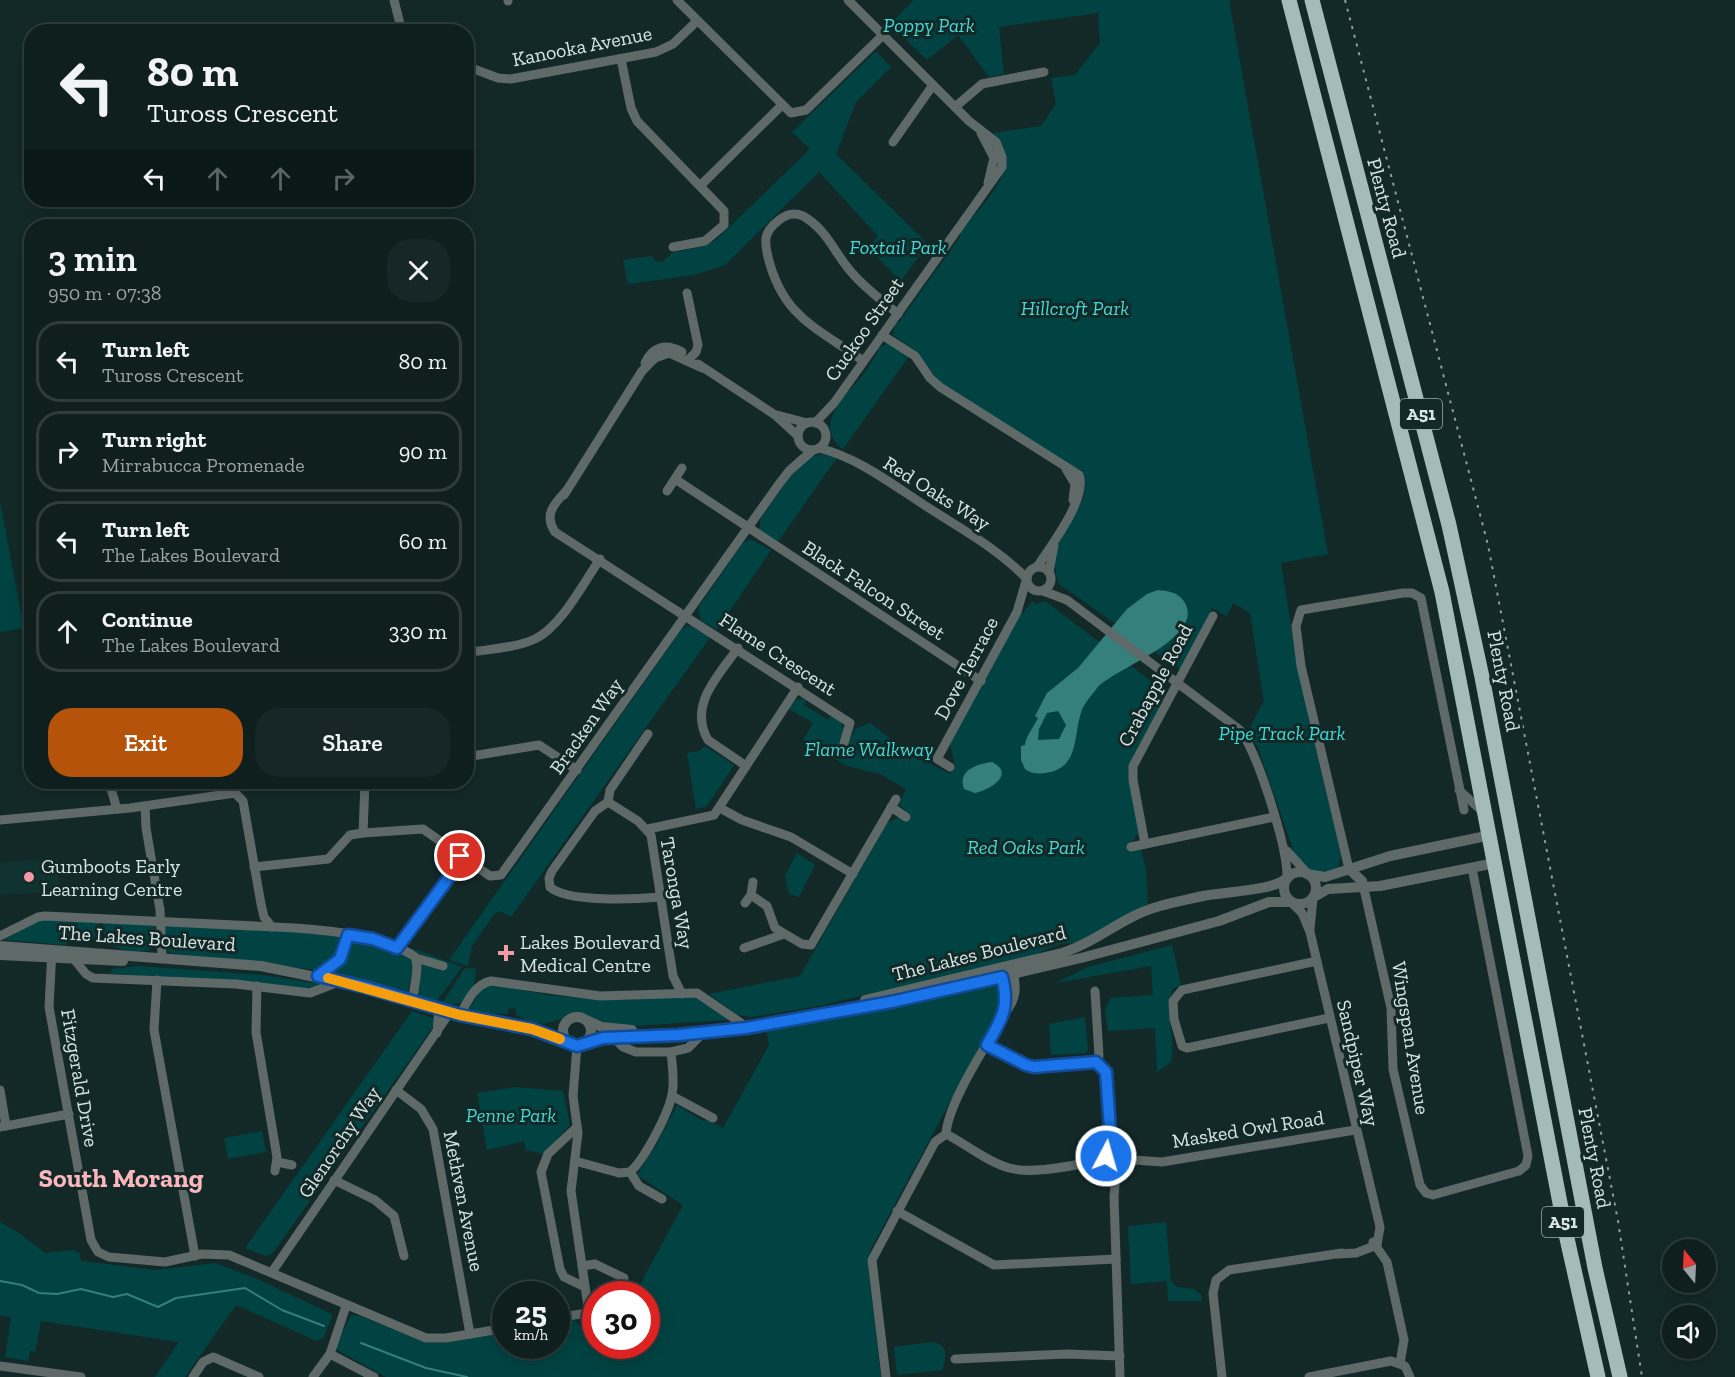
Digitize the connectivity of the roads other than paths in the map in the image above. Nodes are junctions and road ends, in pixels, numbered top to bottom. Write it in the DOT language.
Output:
graph roads {
  1 [pos="394,0"];
  2 [pos="677,0"];
  3 [pos="848,0"];
  4 [pos="1289,0"];
  5 [pos="1312,0"];
  6 [pos="697,21"];
  7 [pos="400,24"];
  8 [pos="883,34"];
  9 [pos="621,59"];
  10 [pos="474,69"];
  11 [pos="1045,73"];
  12 [pos="933,85"];
  13 [pos="781,106"];
  14 [pos="955,106"];
  15 [pos="893,142"];
  16 [pos="701,185"];
  17 [pos="674,247"];
  18 [pos="687,293"];
  19 [pos="898,314"];
  20 [pos="882,335"];
  21 [pos="688,358"];
  22 [pos="863,361"];
  23 [pos="834,403"];
  24 [pos="775,415"];
  25 [pos="811,423"];
  26 [pos="825,433"];
  27 [pos="799,438"];
  28 [pos="816,449"];
  29 [pos="847,457"];
  30 [pos="682,468"];
  31 [pos="789,471"];
  32 [pos="675,479"];
  33 [pos="667,491"];
  34 [pos="748,528"];
  35 [pos="1056,540"];
  36 [pos="600,559"];
  37 [pos="1008,559"];
  38 [pos="1035,567"];
  39 [pos="1050,576"];
  40 [pos="1026,579"];
  41 [pos="1039,591"];
  42 [pos="1067,600"];
  43 [pos="1017,612"];
  44 [pos="687,615"];
  45 [pos="1213,616"];
  46 [pos="738,648"];
  47 [pos="474,652"];
  48 [pos="981,681"];
  49 [pos="1176,683"];
  50 [pos="798,687"];
  51 [pos="648,734"];
  52 [pos="844,743"];
  53 [pos="474,756"];
  54 [pos="746,766"];
  55 [pos="950,767"];
  56 [pos="576,770"];
  57 [pos="110,789"];
  58 [pos="365,789"];
  59 [pos="1458,789"];
  60 [pos="608,802"];
  61 [pos="141,806"];
  62 [pos="720,808"];
  63 [pos="113,810"];
  64 [pos="1464,810"];
  65 [pos="1486,815"];
  66 [pos="906,817"];
  67 [pos="1274,817"];
  68 [pos="0,820"];
  69 [pos="1512,831"];
  70 [pos="649,832"];
  71 [pos="363,833"];
  72 [pos="1491,835"];
  73 [pos="1145,844"];
  74 [pos="1284,844"];
  75 [pos="1131,847"];
  76 [pos="463,858"];
  77 [pos="1517,859"];
  78 [pos="1495,863"];
  79 [pos="254,867"];
  80 [pos="1472,868"];
  81 [pos="1349,869"];
  82 [pos="1307,873"];
  83 [pos="854,874"];
  84 [pos="1287,878"];
  85 [pos="753,882"];
  86 [pos="1364,889"];
  87 [pos="661,897"];
  88 [pos="1313,898"];
  89 [pos="1292,902"];
  90 [pos="261,904"];
  91 [pos="160,921"];
  92 [pos="1121,924"];
  93 [pos="249,925"];
  94 [pos="272,927"];
  95 [pos="411,931"];
  96 [pos="1310,932"];
  97 [pos="784,934"];
  98 [pos="348,935"];
  99 [pos="0,936"];
  100 [pos="1140,941"];
  101 [pos="0,946"];
  102 [pos="397,948"];
  103 [pos="744,948"];
  104 [pos="406,952"];
  105 [pos="52,953"];
  106 [pos="0,955"];
  107 [pos="159,957"];
  108 [pos="73,958"];
  109 [pos="416,958"];
  110 [pos="1317,961"];
  111 [pos="443,966"];
  112 [pos="1013,970"];
  113 [pos="290,972"];
  114 [pos="1001,973"];
  115 [pos="318,976"];
  116 [pos="673,976"];
  117 [pos="157,980"];
  118 [pos="341,981"];
  119 [pos="257,986"];
  120 [pos="1095,991"];
  121 [pos="682,994"];
  122 [pos="668,995"];
  123 [pos="413,1000"];
  124 [pos="450,1012"];
  125 [pos="1005,1013"];
  126 [pos="1329,1018"];
  127 [pos="586,1020"];
  128 [pos="782,1020"];
  129 [pos="566,1021"];
  130 [pos="741,1023"];
  131 [pos="532,1029"];
  132 [pos="702,1034"];
  133 [pos="613,1037"];
  134 [pos="577,1043"];
  135 [pos="987,1045"];
  136 [pos="671,1052"];
  137 [pos="1096,1062"];
  138 [pos="0,1090"];
  139 [pos="396,1090"];
  140 [pos="672,1096"];
  141 [pos="69,1114"];
  142 [pos="713,1118"];
  143 [pos="3,1126"];
  144 [pos="577,1127"];
  145 [pos="1110,1129"];
  146 [pos="1355,1130"];
  147 [pos="946,1134"];
  148 [pos="1118,1157"];
  149 [pos="1104,1158"];
  150 [pos="575,1161"];
  151 [pos="1147,1162"];
  152 [pos="292,1165"];
  153 [pos="1077,1166"];
  154 [pos="630,1172"];
  155 [pos="1112,1172"];
  156 [pos="334,1180"];
  157 [pos="662,1199"];
  158 [pos="897,1211"];
  159 [pos="1374,1242"];
  160 [pos="195,1256"];
  161 [pos="404,1256"];
  162 [pos="1116,1259"];
  163 [pos="582,1266"];
  164 [pos="272,1272"];
  165 [pos="624,1278"];
  166 [pos="584,1281"];
  167 [pos="582,1286"];
  168 [pos="346,1306"];
  169 [pos="492,1330"];
  170 [pos="470,1334"];
  171 [pos="330,1354"];
  172 [pos="1120,1356"];
  173 [pos="955,1359"];
  174 [pos="1400,1363"];
  175 [pos="0,1366"];
  176 [pos="81,1377"];
  177 [pos="193,1377"];
  178 [pos="260,1377"];
  179 [pos="313,1377"];
  180 [pos="374,1377"];
  181 [pos="886,1377"];
  182 [pos="1120,1377"];
  183 [pos="1222,1377"];
  184 [pos="1309,1377"];
  185 [pos="1410,1377"];
  186 [pos="1598,1377"];
  187 [pos="1620,1377"];
  1 -- 7 [label="street"];
  2 -- 6 [label="street"];
  3 -- 8 [label="street"];
  4 -- 65 [label="highway, A51"];
  5 -- 69 [label="highway, Plenty Road / A51"];
  6 -- 9 [label="street, Kanooka Avenue"];
  6 -- 13 [label="street"];
  8 -- 12 [label="street"];
  8 -- 13 [label="street"];
  9 -- 10 [label="street, Kanooka Avenue"];
  9 -- 16 [label="street"];
  11 -- 14 [label="street"];
  12 -- 14 [label="street"];
  12 -- 15 [label="street"];
  13 -- 16 [label="street"];
  14 -- 19 [label="street, Cuckoo Street"];
  16 -- 17 [label="street"];
  18 -- 21 [label="street"];
  19 -- 20 [label="street, Cuckoo Street"];
  19 -- 22 [label="street"];
  20 -- 22 [label="street, Cuckoo Street"];
  20 -- 35 [label="street"];
  21 -- 24 [label="street"];
  21 -- 36 [label="street, Flame Crescent"];
  22 -- 23 [label="street, Cuckoo Street"];
  23 -- 25 [label="street, Cuckoo Street"];
  23 -- 26 [label="street, Cuckoo Street"];
  24 -- 25 [label="street"];
  24 -- 27 [label="street"];
  25 -- 26 [label="street"];
  25 -- 27 [label="street"];
  26 -- 28 [label="street"];
  26 -- 29 [label="street, Red Oaks Way"];
  27 -- 28 [label="street"];
  27 -- 31 [label="street, Bracken Way"];
  28 -- 29 [label="street, Red Oaks Way"];
  28 -- 31 [label="street, Bracken Way"];
  29 -- 37 [label="street, Red Oaks Way"];
  30 -- 32 [label="street"];
  31 -- 34 [label="street, Bracken Way"];
  32 -- 33 [label="street"];
  32 -- 34 [label="street, Black Falcon Street"];
  34 -- 44 [label="street, Bracken Way"];
  34 -- 48 [label="street, Black Falcon Street"];
  35 -- 38 [label="street"];
  35 -- 39 [label="street"];
  36 -- 44 [label="street, Flame Crescent"];
  36 -- 47 [label="street"];
  37 -- 38 [label="street, Red Oaks Way"];
  37 -- 40 [label="street, Red Oaks Way"];
  38 -- 39 [label="street"];
  38 -- 40 [label="street"];
  39 -- 41 [label="street"];
  39 -- 42 [label="street"];
  40 -- 41 [label="street"];
  40 -- 43 [label="street, Dove Terrace"];
  41 -- 42 [label="street"];
  41 -- 43 [label="street, Dove Terrace"];
  42 -- 49 [label="street"];
  43 -- 48 [label="street, Dove Terrace"];
  44 -- 46 [label="street, Flame Crescent"];
  44 -- 56 [label="street, Bracken Way"];
  45 -- 49 [label="street, Crabapple Road"];
  46 -- 50 [label="street, Flame Crescent"];
  46 -- 54 [label="street"];
  48 -- 55 [label="street, Dove Terrace"];
  49 -- 67 [label="street"];
  49 -- 73 [label="street, Crabapple Road"];
  50 -- 52 [label="street, Flame Crescent"];
  50 -- 54 [label="street"];
  51 -- 60 [label="street"];
  53 -- 56 [label="street"];
  54 -- 62 [label="street"];
  56 -- 76 [label="street, Bracken Way"];
  57 -- 63 [label="street"];
  58 -- 71 [label="street"];
  59 -- 64 [label="street"];
  59 -- 65 [label="street"];
  59 -- 81 [label="street"];
  60 -- 70 [label="street, Taronga Way"];
  60 -- 87 [label="street"];
  61 -- 63 [label="street"];
  61 -- 79 [label="street"];
  61 -- 91 [label="street"];
  62 -- 70 [label="street"];
  62 -- 83 [label="street"];
  63 -- 68 [label="street"];
  65 -- 72 [label="highway, A51"];
  66 -- 83 [label="street"];
  67 -- 73 [label="street"];
  67 -- 74 [label="street"];
  69 -- 72 [label="highway"];
  69 -- 77 [label="highway, Plenty Road / A51"];
  70 -- 87 [label="street, Taronga Way"];
  71 -- 76 [label="street, Bracken Way"];
  71 -- 79 [label="street"];
  72 -- 78 [label="highway, A51"];
  72 -- 81 [label="street"];
  73 -- 75 [label="street"];
  74 -- 82 [label="street"];
  74 -- 84 [label="street"];
  76 -- 95 [label="street"];
  77 -- 78 [label="highway"];
  77 -- 187 [label="highway, Plenty Road / A51"];
  78 -- 80 [label="street"];
  78 -- 186 [label="highway, A51"];
  79 -- 90 [label="street"];
  80 -- 86 [label="street"];
  80 -- 86 [label="street, Wingspan Avenue"];
  81 -- 82 [label="street"];
  81 -- 86 [label="street"];
  82 -- 84 [label="street"];
  82 -- 88 [label="street"];
  83 -- 97 [label="street"];
  84 -- 89 [label="street"];
  84 -- 92 [label="street, The Lakes Boulevard"];
  85 -- 97 [label="street"];
  86 -- 88 [label="street"];
  87 -- 116 [label="street, Taronga Way"];
  88 -- 89 [label="street"];
  88 -- 96 [label="street, Sandpiper Way"];
  89 -- 96 [label="street, Sandpiper Way"];
  89 -- 100 [label="street, The Lakes Boulevard"];
  90 -- 93 [label="street"];
  90 -- 94 [label="street"];
  91 -- 93 [label="street, The Lakes Boulevard"];
  91 -- 99 [label="street, The Lakes Boulevard"];
  91 -- 107 [label="street"];
  92 -- 100 [label="street"];
  92 -- 112 [label="street, The Lakes Boulevard"];
  93 -- 94 [label="street, The Lakes Boulevard"];
  94 -- 98 [label="street, The Lakes Boulevard"];
  95 -- 102 [label="street"];
  95 -- 104 [label="street"];
  96 -- 110 [label="street, Sandpiper Way"];
  97 -- 103 [label="street"];
  98 -- 102 [label="street, The Lakes Boulevard"];
  98 -- 115 [label="street"];
  100 -- 112 [label="street, The Lakes Boulevard"];
  101 -- 105 [label="street, The Lakes Boulevard"];
  102 -- 104 [label="street, The Lakes Boulevard"];
  104 -- 109 [label="street, The Lakes Boulevard"];
  105 -- 106 [label="street, The Lakes Boulevard"];
  105 -- 107 [label="street, The Lakes Boulevard"];
  105 -- 108 [label="street, The Lakes Boulevard"];
  105 -- 141 [label="street, Fitzgerald Drive"];
  107 -- 113 [label="street, The Lakes Boulevard"];
  108 -- 113 [label="street, The Lakes Boulevard"];
  108 -- 117 [label="street, The Lakes Boulevard"];
  109 -- 111 [label="street, The Lakes Boulevard"];
  109 -- 123 [label="street"];
  110 -- 126 [label="street, Sandpiper Way"];
  110 -- 126 [label="street"];
  112 -- 114 [label="street, The Lakes Boulevard"];
  112 -- 125 [label="street"];
  113 -- 115 [label="street, The Lakes Boulevard"];
  114 -- 125 [label="street"];
  114 -- 128 [label="street, The Lakes Boulevard"];
  115 -- 118 [label="street, The Lakes Boulevard"];
  116 -- 121 [label="street, Taronga Way"];
  116 -- 122 [label="street, Taronga Way"];
  117 -- 119 [label="street, The Lakes Boulevard"];
  117 -- 160 [label="street"];
  118 -- 119 [label="street, The Lakes Boulevard"];
  118 -- 123 [label="street, The Lakes Boulevard"];
  119 -- 152 [label="street"];
  120 -- 137 [label="street"];
  121 -- 122 [label="street"];
  121 -- 130 [label="street"];
  122 -- 124 [label="street"];
  123 -- 124 [label="street, The Lakes Boulevard"];
  124 -- 131 [label="street, The Lakes Boulevard"];
  124 -- 139 [label="street, Glenorchy Way"];
  125 -- 135 [label="street"];
  126 -- 146 [label="street, Sandpiper Way"];
  127 -- 129 [label="street, The Lakes Boulevard"];
  127 -- 130 [label="street, The Lakes Boulevard"];
  127 -- 134 [label="street"];
  128 -- 130 [label="street, The Lakes Boulevard"];
  128 -- 132 [label="street, The Lakes Boulevard"];
  129 -- 131 [label="street, The Lakes Boulevard"];
  129 -- 134 [label="street"];
  131 -- 134 [label="street, The Lakes Boulevard"];
  132 -- 133 [label="street, The Lakes Boulevard"];
  132 -- 136 [label="street, The Lakes Boulevard"];
  133 -- 134 [label="street, The Lakes Boulevard"];
  133 -- 136 [label="street, The Lakes Boulevard"];
  134 -- 144 [label="street"];
  135 -- 137 [label="street"];
  135 -- 147 [label="street"];
  136 -- 140 [label="street"];
  137 -- 145 [label="street"];
  138 -- 143 [label="street"];
  139 -- 156 [label="street, Glenorchy Way"];
  139 -- 170 [label="street, Methven Avenue"];
  140 -- 142 [label="street"];
  140 -- 154 [label="street"];
  141 -- 143 [label="street"];
  141 -- 160 [label="street, Fitzgerald Drive"];
  144 -- 150 [label="street"];
  144 -- 167 [label="street"];
  145 -- 148 [label="street"];
  145 -- 149 [label="street"];
  146 -- 151 [label="street, Masked Owl Road"];
  146 -- 159 [label="street, Sandpiper Way"];
  147 -- 153 [label="street"];
  147 -- 158 [label="street"];
  148 -- 149 [label="street"];
  148 -- 151 [label="street"];
  148 -- 155 [label="street"];
  149 -- 153 [label="street"];
  149 -- 155 [label="street"];
  150 -- 154 [label="street"];
  150 -- 163 [label="street"];
  151 -- 155 [label="street"];
  153 -- 155 [label="street"];
  154 -- 157 [label="street"];
  155 -- 162 [label="street"];
  156 -- 161 [label="street"];
  156 -- 164 [label="street, Glenorchy Way"];
  158 -- 162 [label="street"];
  158 -- 181 [label="street"];
  159 -- 174 [label="street"];
  159 -- 183 [label="street"];
  160 -- 164 [label="street"];
  162 -- 172 [label="street"];
  163 -- 165 [label="street"];
  163 -- 166 [label="street"];
  164 -- 168 [label="street"];
  168 -- 170 [label="street"];
  168 -- 171 [label="street"];
  169 -- 170 [label="street"];
  171 -- 179 [label="street"];
  171 -- 180 [label="street"];
  172 -- 173 [label="street"];
  172 -- 182 [label="street"];
  174 -- 184 [label="street"];
  174 -- 185 [label="street"];
  175 -- 176 [label="street"];
  177 -- 178 [label="street"];
}
